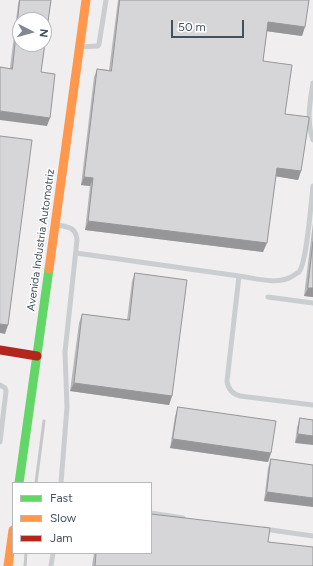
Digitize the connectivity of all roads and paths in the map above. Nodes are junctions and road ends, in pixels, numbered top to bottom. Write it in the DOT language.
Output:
graph roads {
  1 [pos="86,0"];
  2 [pos="106,0"];
  3 [pos="80,47"];
  4 [pos="313,83"];
  5 [pos="313,140"];
  6 [pos="313,186"];
  7 [pos="55,225"];
  8 [pos="76,253"];
  9 [pos="239,276"];
  10 [pos="268,297"];
  11 [pos="313,303"];
  12 [pos="0,350"];
  13 [pos="36,356"];
  14 [pos="0,385"];
  15 [pos="313,405"];
  16 [pos="0,442"];
  17 [pos="20,482"];
  18 [pos="61,482"];
  19 [pos="152,513"];
  20 [pos="190,519"];
  21 [pos="259,528"];
  22 [pos="313,536"];
  23 [pos="12,537"];
  24 [pos="53,554"];
  25 [pos="8,566"];
  26 [pos="51,566"];
  1 -- 3 [label="main road, Avenida Industria Automotriz"];
  2 -- 3 [label="lane"];
  3 -- 7 [label="main road, Avenida Industria Automotriz"];
  4 -- 5 [label="lane"];
  6 -- 9 [label="lane"];
  7 -- 8 [label="lane"];
  7 -- 13 [label="main road, Avenida Industria Automotriz"];
  8 -- 9 [label="lane"];
  8 -- 18 [label="lane"];
  9 -- 15 [label="lane"];
  10 -- 11 [label="lane"];
  12 -- 13 [label="main road"];
  13 -- 17 [label="main road, Avenida Industria Automotriz"];
  14 -- 16 [label="lane"];
  19 -- 20 [label="lane"];
  21 -- 22 [label="lane"];
  23 -- 25 [label="main road"];
  24 -- 26 [label="lane"];
}
